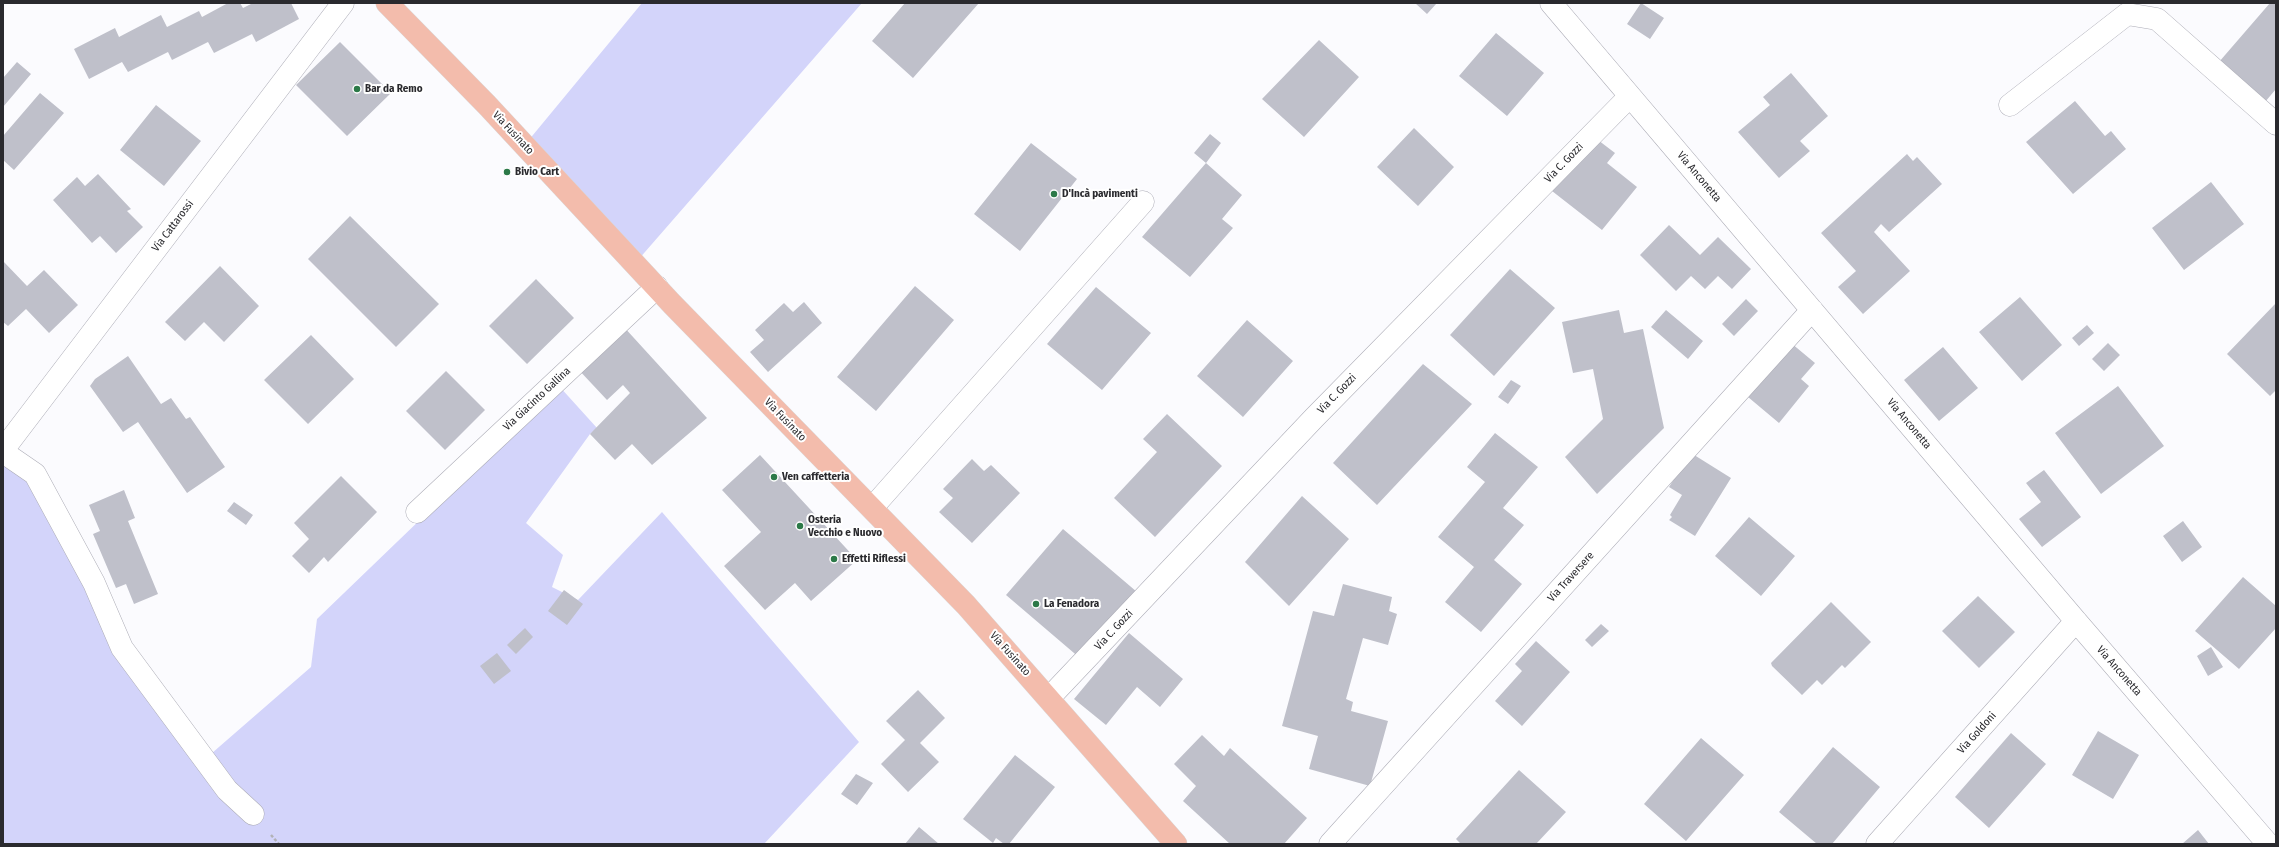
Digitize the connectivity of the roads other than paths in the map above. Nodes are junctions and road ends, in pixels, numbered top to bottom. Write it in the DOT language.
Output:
graph roads {
  1 [pos="343,3"];
  2 [pos="387,3"];
  3 [pos="1551,3"];
  4 [pos="1630,96"];
  5 [pos="2010,105"];
  6 [pos="2276,124"];
  7 [pos="1143,202"];
  8 [pos="656,287"];
  9 [pos="1812,310"];
  10 [pos="3,451"];
  11 [pos="872,508"];
  12 [pos="417,512"];
  13 [pos="2076,621"];
  14 [pos="1049,698"];
  15 [pos="254,814"];
  16 [pos="1176,844"];
  17 [pos="1330,844"];
  18 [pos="1877,844"];
  19 [pos="2268,844"];
  1 -- 10 [label="street, Via Cattarossi"];
  2 -- 8 [label="main road, Via Fusinato"];
  3 -- 4 [label="street, Via Anconetta"];
  4 -- 9 [label="street, Via Anconetta"];
  4 -- 14 [label="street, Via C. Gozzi"];
  5 -- 6 [label="street"];
  7 -- 11 [label="street"];
  8 -- 11 [label="main road, Via Fusinato"];
  8 -- 12 [label="street, Via Giacinto Gallina"];
  9 -- 13 [label="street, Via Anconetta"];
  9 -- 17 [label="street, Via Traversere"];
  10 -- 15 [label="street"];
  11 -- 14 [label="main road, Via Fusinato"];
  13 -- 18 [label="street, Via Goldoni"];
  13 -- 19 [label="street, Via Anconetta"];
  14 -- 16 [label="main road, Via Fusinato"];
}
